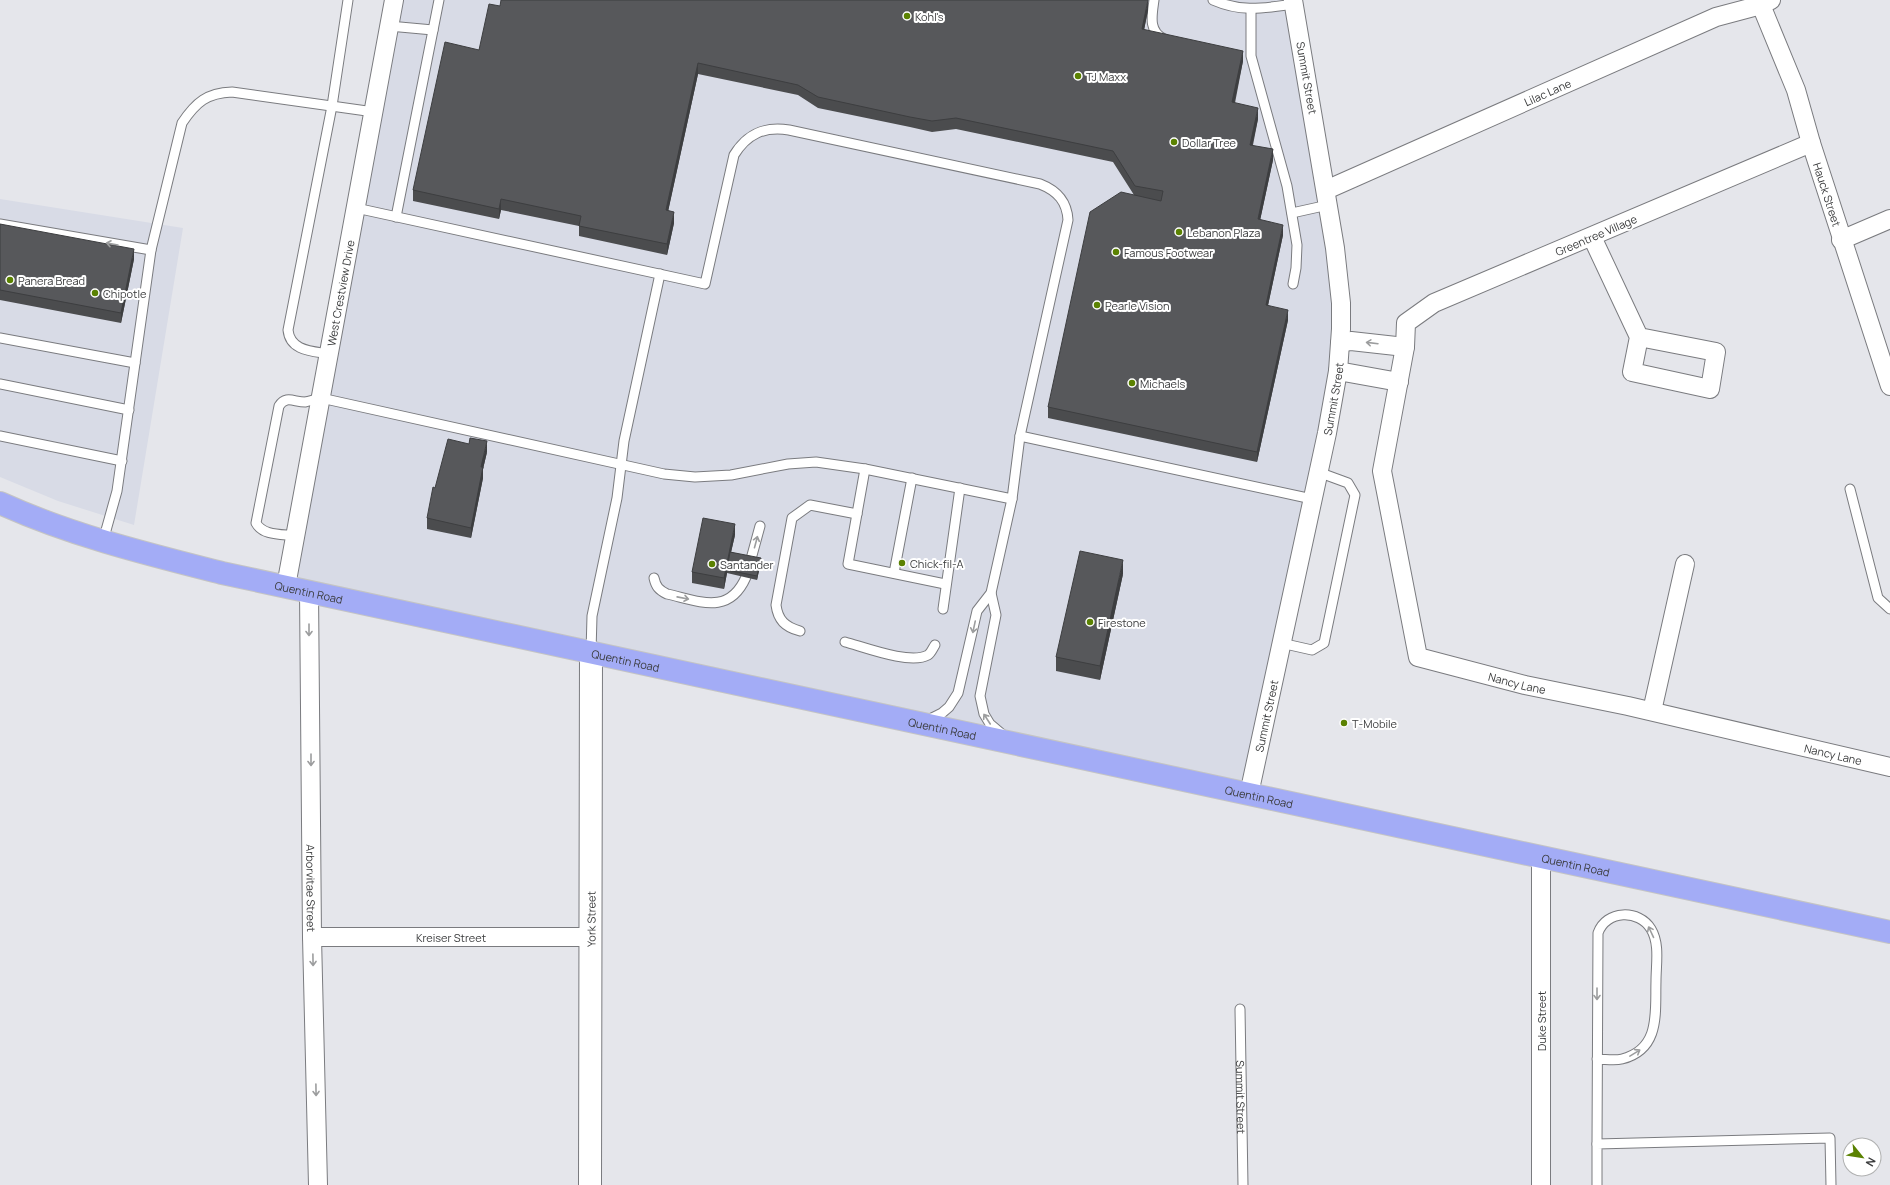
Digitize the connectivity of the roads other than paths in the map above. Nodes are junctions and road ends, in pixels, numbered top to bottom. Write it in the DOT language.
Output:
graph roads {
  1 [pos="348,0"];
  2 [pos="394,0"];
  3 [pos="439,0"];
  4 [pos="1154,0"];
  5 [pos="1213,0"];
  6 [pos="1294,2"];
  7 [pos="1766,2"];
  8 [pos="1251,9"];
  9 [pos="390,26"];
  10 [pos="433,30"];
  11 [pos="1170,40"];
  12 [pos="332,106"];
  13 [pos="374,112"];
  14 [pos="1811,144"];
  15 [pos="1327,198"];
  16 [pos="356,208"];
  17 [pos="1292,213"];
  18 [pos="396,217"];
  19 [pos="1890,219"];
  20 [pos="0,224"];
  21 [pos="1592,237"];
  22 [pos="1841,240"];
  23 [pos="151,250"];
  24 [pos="660,274"];
  25 [pos="1293,284"];
  26 [pos="1639,337"];
  27 [pos="0,338"];
  28 [pos="1340,343"];
  29 [pos="1404,347"];
  30 [pos="329,354"];
  31 [pos="135,363"];
  32 [pos="1338,371"];
  33 [pos="1398,382"];
  34 [pos="0,384"];
  35 [pos="1890,386"];
  36 [pos="321,398"];
  37 [pos="129,410"];
  38 [pos="0,436"];
  39 [pos="1020,436"];
  40 [pos="122,461"];
  41 [pos="621,465"];
  42 [pos="865,468"];
  43 [pos="1318,472"];
  44 [pos="912,478"];
  45 [pos="960,488"];
  46 [pos="1850,489"];
  47 [pos="1012,499"];
  48 [pos="1312,499"];
  49 [pos="0,503"];
  50 [pos="857,514"];
  51 [pos="760,526"];
  52 [pos="296,536"];
  53 [pos="103,541"];
  54 [pos="751,559"];
  55 [pos="1685,564"];
  56 [pos="894,574"];
  57 [pos="746,577"];
  58 [pos="654,578"];
  59 [pos="945,584"];
  60 [pos="286,586"];
  61 [pos="309,591"];
  62 [pos="991,593"];
  63 [pos="942,608"];
  64 [pos="1890,609"];
  65 [pos="800,632"];
  66 [pos="845,642"];
  67 [pos="1281,643"];
  68 [pos="935,645"];
  69 [pos="591,652"];
  70 [pos="1652,712"];
  71 [pos="921,723"];
  72 [pos="1016,744"];
  73 [pos="1890,767"];
  74 [pos="1249,794"];
  75 [pos="1541,856"];
  76 [pos="1890,932"];
  77 [pos="312,937"];
  78 [pos="591,937"];
  79 [pos="1240,1009"];
  80 [pos="1597,1059"];
  81 [pos="1597,1144"];
  82 [pos="318,1185"];
  83 [pos="590,1185"];
  84 [pos="1243,1185"];
  85 [pos="1541,1185"];
  86 [pos="1597,1185"];
  87 [pos="1831,1185"];
  1 -- 12 [label="lane"];
  2 -- 9 [label="street, West Crestview Drive"];
  3 -- 10 [label="lane"];
  4 -- 11 [label="lane"];
  5 -- 8 [label="lane"];
  6 -- 8 [label="lane"];
  6 -- 15 [label="street, Summit Street"];
  7 -- 14 [label="street, Hauck Street"];
  7 -- 15 [label="street, Lilac Lane"];
  8 -- 17 [label="lane"];
  9 -- 10 [label="lane"];
  9 -- 13 [label="street, West Crestview Drive"];
  10 -- 18 [label="lane"];
  12 -- 13 [label="lane"];
  12 -- 23 [label="lane"];
  12 -- 30 [label="lane"];
  13 -- 16 [label="street, West Crestview Drive"];
  14 -- 21 [label="street, Greentree Village"];
  14 -- 22 [label="street, Hauck Street"];
  15 -- 17 [label="lane"];
  15 -- 28 [label="street, Summit Street"];
  16 -- 18 [label="lane"];
  16 -- 30 [label="street, West Crestview Drive"];
  17 -- 25 [label="lane"];
  18 -- 24 [label="lane"];
  19 -- 22 [label="street"];
  23 -- 20 [label="lane, one-way"];
  21 -- 26 [label="street"];
  21 -- 29 [label="street, Greentree Village"];
  22 -- 35 [label="street, Hauck Street"];
  23 -- 31 [label="lane"];
  24 -- 39 [label="lane"];
  24 -- 41 [label="lane"];
  26 -- 26 [label="street"];
  27 -- 31 [label="lane"];
  29 -- 28 [label="street, one-way"];
  28 -- 32 [label="street, Summit Street"];
  29 -- 33 [label="street, Greentree Village"];
  30 -- 36 [label="street, West Crestview Drive"];
  31 -- 37 [label="lane"];
  32 -- 33 [label="street"];
  32 -- 43 [label="street, Summit Street"];
  33 -- 70 [label="street, Nancy Lane"];
  34 -- 37 [label="lane"];
  36 -- 41 [label="lane"];
  36 -- 52 [label="street, West Crestview Drive"];
  36 -- 52 [label="lane"];
  37 -- 40 [label="lane"];
  38 -- 40 [label="lane"];
  39 -- 47 [label="lane"];
  39 -- 48 [label="lane"];
  40 -- 53 [label="lane"];
  41 -- 42 [label="lane"];
  41 -- 69 [label="lane"];
  42 -- 44 [label="lane"];
  42 -- 50 [label="lane"];
  43 -- 48 [label="street, Summit Street"];
  43 -- 67 [label="lane"];
  44 -- 45 [label="lane"];
  44 -- 56 [label="lane"];
  45 -- 47 [label="lane"];
  45 -- 59 [label="lane"];
  46 -- 64 [label="lane"];
  47 -- 62 [label="lane"];
  48 -- 67 [label="street, Summit Street"];
  49 -- 53 [label="highway, Quentin Road"];
  50 -- 56 [label="lane"];
  50 -- 65 [label="lane"];
  54 -- 51 [label="lane, one-way"];
  52 -- 60 [label="street, West Crestview Drive"];
  53 -- 60 [label="highway, Quentin Road"];
  55 -- 70 [label="street"];
  56 -- 59 [label="lane"];
  58 -- 57 [label="lane, one-way"];
  59 -- 63 [label="lane"];
  60 -- 61 [label="highway, Quentin Road"];
  61 -- 69 [label="highway, Quentin Road"];
  61 -- 77 [label="street, Arborvitae Street, one-way"];
  62 -- 71 [label="lane, one-way"];
  72 -- 62 [label="lane, one-way"];
  66 -- 68 [label="lane"];
  67 -- 74 [label="street, Summit Street"];
  69 -- 71 [label="highway, Quentin Road"];
  69 -- 78 [label="street, York Street"];
  70 -- 73 [label="street, Nancy Lane"];
  71 -- 72 [label="highway, Quentin Road"];
  72 -- 74 [label="highway, Quentin Road"];
  74 -- 75 [label="highway, Quentin Road"];
  75 -- 76 [label="highway, Quentin Road"];
  75 -- 85 [label="street, Duke Street"];
  77 -- 78 [label="street, Kreiser Street"];
  77 -- 82 [label="street, Arborvitae Street, one-way"];
  78 -- 83 [label="street, York Street"];
  79 -- 84 [label="lane, Summit Street"];
  80 -- 80 [label="lane, one-way"];
  80 -- 81 [label="lane"];
  81 -- 86 [label="lane"];
  81 -- 87 [label="lane"];
}
